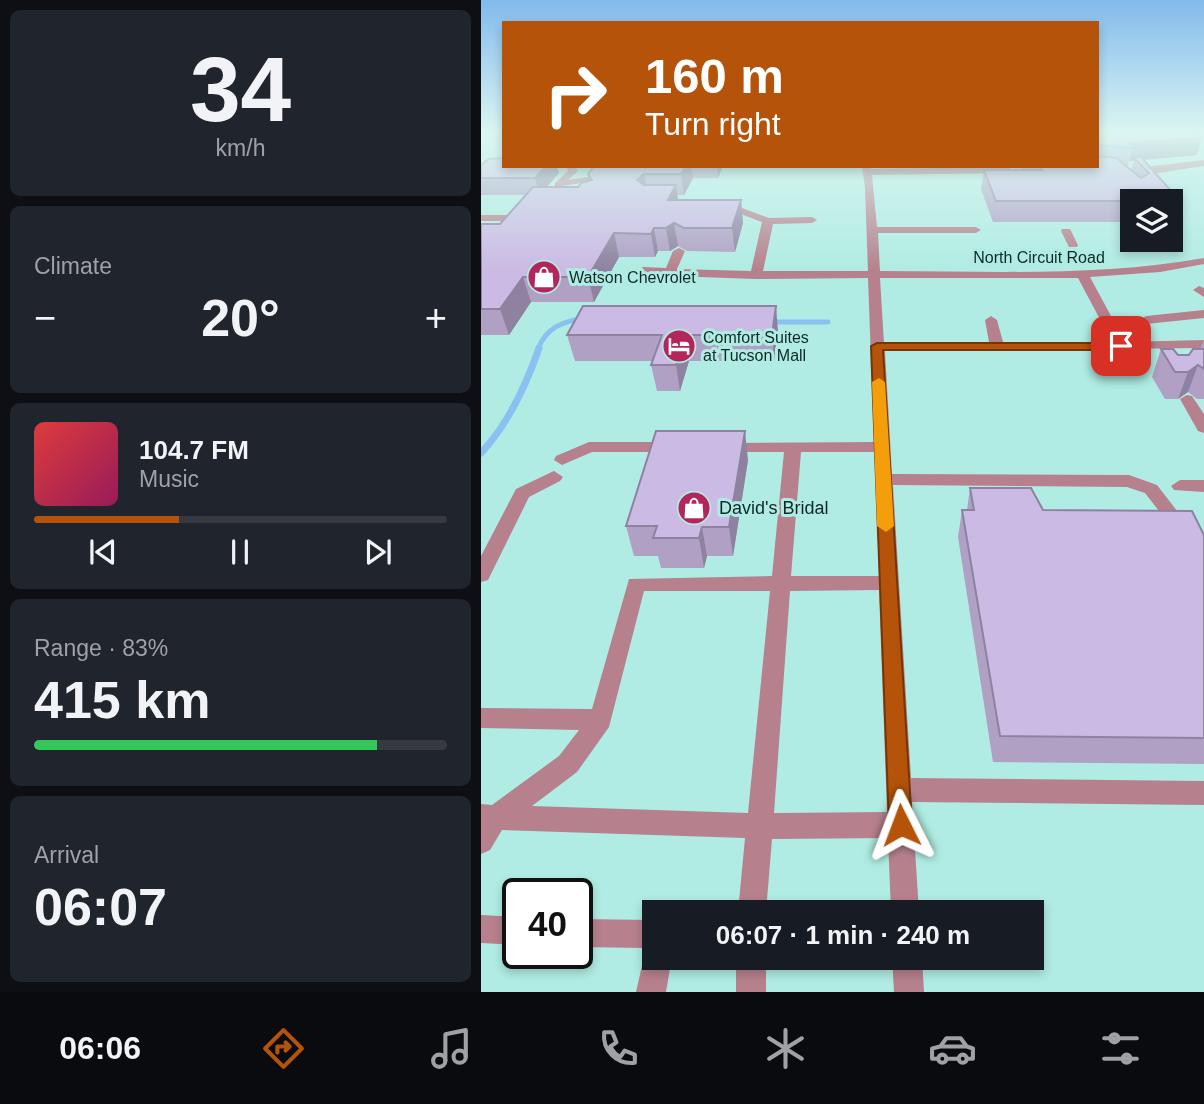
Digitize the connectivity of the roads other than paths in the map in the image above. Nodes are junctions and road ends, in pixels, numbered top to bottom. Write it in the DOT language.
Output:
graph roads {
  1 [pos="566,177"];
  2 [pos="604,177"];
  3 [pos="867,177"];
  4 [pos="1121,177"];
  5 [pos="1130,186"];
  6 [pos="705,201"];
  7 [pos="481,218"];
  8 [pos="768,220"];
  9 [pos="812,220"];
  10 [pos="508,227"];
  11 [pos="871,230"];
  12 [pos="976,230"];
  13 [pos="1066,231"];
  14 [pos="1073,245"];
  15 [pos="679,251"];
  16 [pos="1204,261"];
  17 [pos="759,266"];
  18 [pos="643,271"];
  19 [pos="680,271"];
  20 [pos="873,272"];
  21 [pos="1082,274"];
  22 [pos="1204,314"];
  23 [pos="991,320"];
  24 [pos="1146,320"];
  25 [pos="1204,344"];
  26 [pos="877,346"];
  27 [pos="1121,346"];
  28 [pos="997,347"];
  29 [pos="1187,399"];
  30 [pos="1204,428"];
  31 [pos="793,447"];
  32 [pos="882,447"];
  33 [pos="883,479"];
  34 [pos="1204,485"];
  35 [pos="1180,486"];
  36 [pos="1172,516"];
  37 [pos="481,575"];
  38 [pos="780,583"];
  39 [pos="888,583"];
  40 [pos="481,718"];
  41 [pos="601,720"];
  42 [pos="899,790"];
  43 [pos="1204,793"];
  44 [pos="489,817"];
  45 [pos="901,825"];
  46 [pos="760,826"];
  47 [pos="481,841"];
  48 [pos="753,900"];
  49 [pos="904,900"];
  50 [pos="481,929"];
  51 [pos="502,930"];
  52 [pos="593,933"];
  53 [pos="642,933"];
  54 [pos="655,970"];
  55 [pos="751,970"];
  56 [pos="908,970"];
  57 [pos="651,992"];
  58 [pos="751,992"];
  59 [pos="909,992"];
  1 -- 2 [label="street"];
  3 -- 11 [label="street"];
  4 -- 5 [label="street"];
  6 -- 8 [label="street"];
  7 -- 10 [label="street"];
  8 -- 9 [label="street"];
  8 -- 17 [label="street"];
  11 -- 12 [label="street"];
  11 -- 20 [label="street"];
  13 -- 14 [label="street"];
  15 -- 19 [label="street"];
  16 -- 21 [label="street, North Circuit Road"];
  17 -- 19 [label="street"];
  17 -- 20 [label="street"];
  17 -- 20 [label="street"];
  18 -- 19 [label="street"];
  20 -- 21 [label="street, North Circuit Road"];
  20 -- 26 [label="street"];
  21 -- 27 [label="street"];
  22 -- 24 [label="street"];
  23 -- 28 [label="street"];
  25 -- 27 [label="street"];
  26 -- 28 [label="street"];
  26 -- 32 [label="street"];
  27 -- 28 [label="street"];
  29 -- 30 [label="street"];
  31 -- 32 [label="street"];
  31 -- 37 [label="street"];
  31 -- 38 [label="street"];
  32 -- 33 [label="street"];
  33 -- 36 [label="street"];
  33 -- 39 [label="street"];
  34 -- 35 [label="street"];
  38 -- 39 [label="street"];
  38 -- 41 [label="street"];
  38 -- 46 [label="street"];
  39 -- 42 [label="street"];
  40 -- 41 [label="street"];
  41 -- 44 [label="street"];
  42 -- 43 [label="street"];
  42 -- 45 [label="street"];
  44 -- 46 [label="street"];
  44 -- 47 [label="street"];
  45 -- 46 [label="street"];
  45 -- 49 [label="street"];
  46 -- 48 [label="street"];
  50 -- 51 [label="street"];
  52 -- 53 [label="street"];
  54 -- 57 [label="street"];
  55 -- 58 [label="street"];
  56 -- 59 [label="street"];
}
